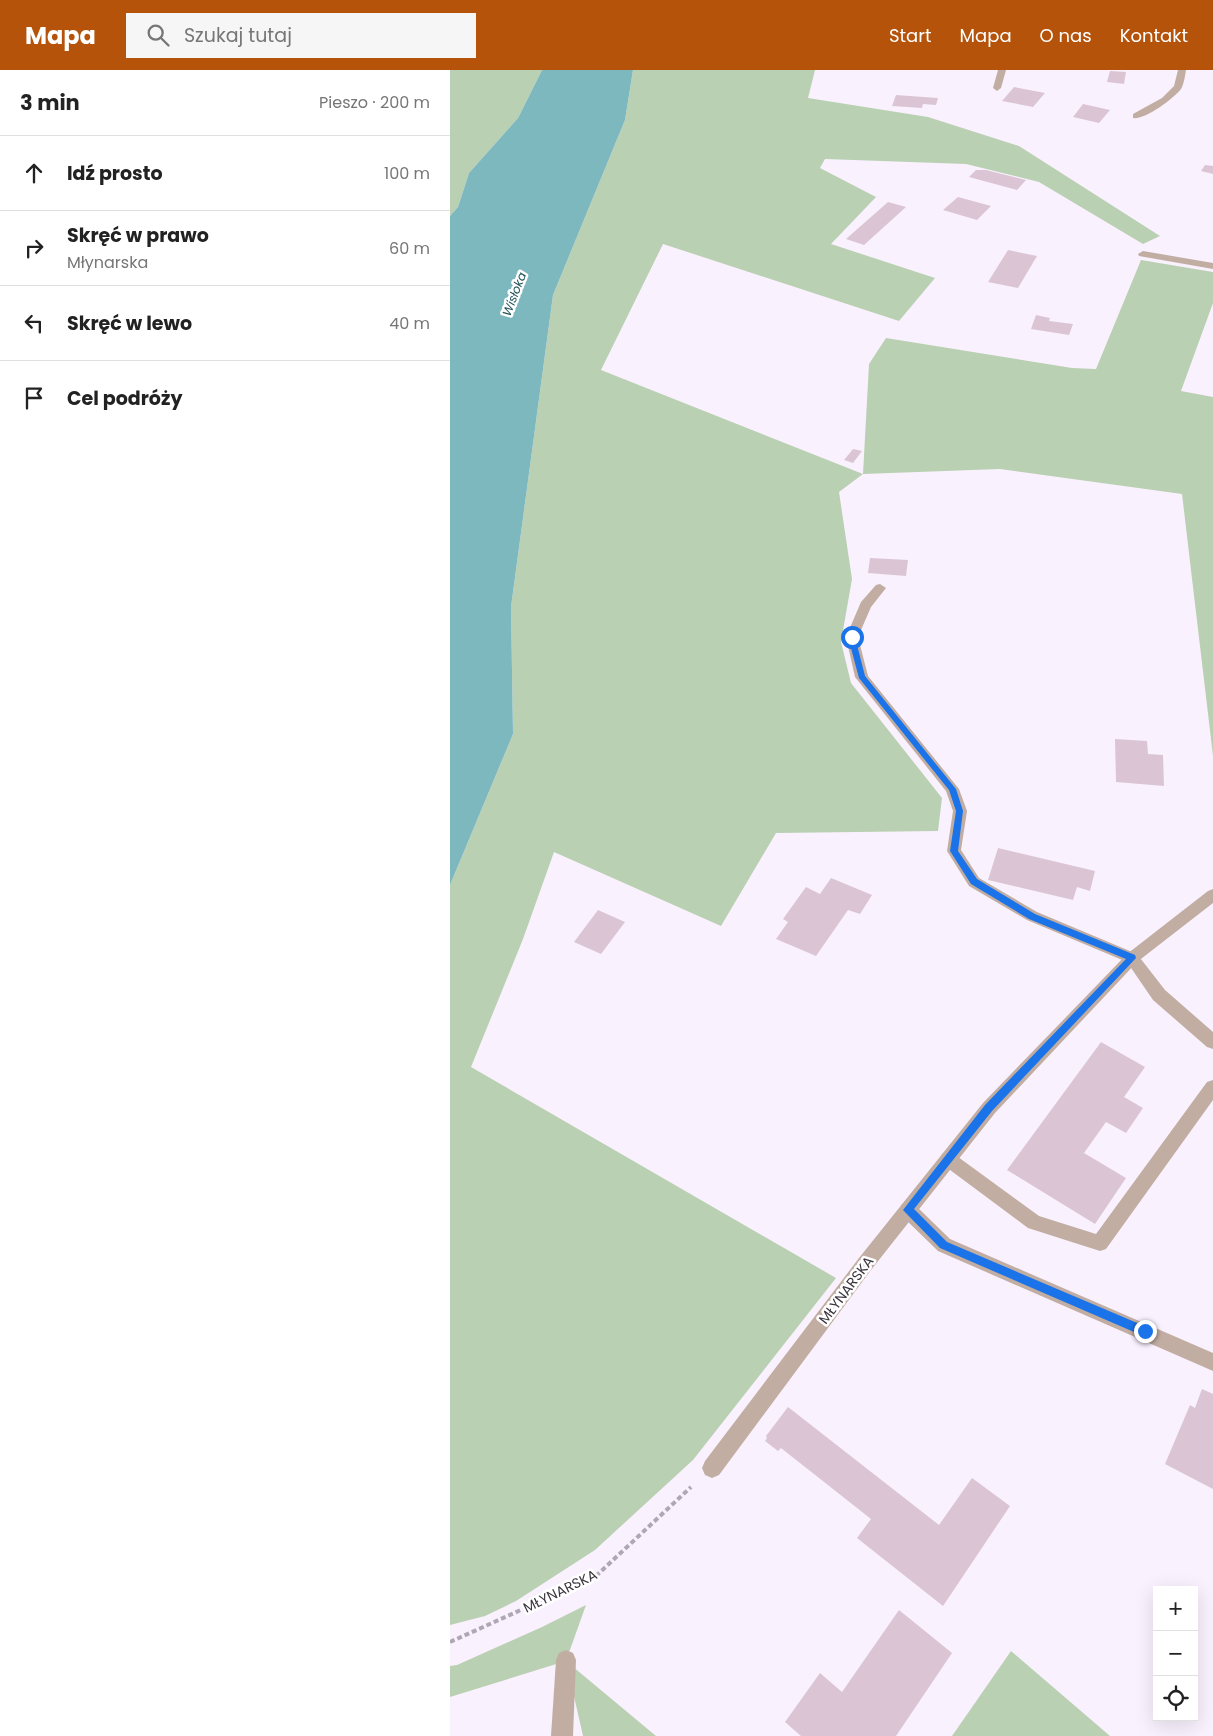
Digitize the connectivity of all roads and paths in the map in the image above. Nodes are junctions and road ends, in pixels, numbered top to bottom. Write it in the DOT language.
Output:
graph roads {
  1 [pos="1002,70"];
  2 [pos="1182,70"];
  3 [pos="997,88"];
  4 [pos="1136,116"];
  5 [pos="1143,254"];
  6 [pos="1213,266"];
  7 [pos="880,588"];
  8 [pos="1213,895"];
  9 [pos="1132,958"];
  10 [pos="1213,1042"];
  11 [pos="1213,1087"];
  12 [pos="948,1159"];
  13 [pos="908,1210"];
  14 [pos="1213,1362"];
  15 [pos="712,1468"];
  16 [pos="450,1642"];
  17 [pos="566,1660"];
  18 [pos="562,1736"];
  1 -- 3 [label="street"];
  2 -- 4 [label="street"];
  5 -- 6 [label="street"];
  7 -- 9 [label="street"];
  8 -- 9 [label="street, MŁYNARSKA"];
  9 -- 10 [label="street"];
  9 -- 12 [label="street, MŁYNARSKA"];
  11 -- 12 [label="street"];
  12 -- 13 [label="street, MŁYNARSKA"];
  13 -- 14 [label="street"];
  13 -- 15 [label="street, MŁYNARSKA"];
  15 -- 16 [label="path, MŁYNARSKA"];
  17 -- 18 [label="street"];
}
